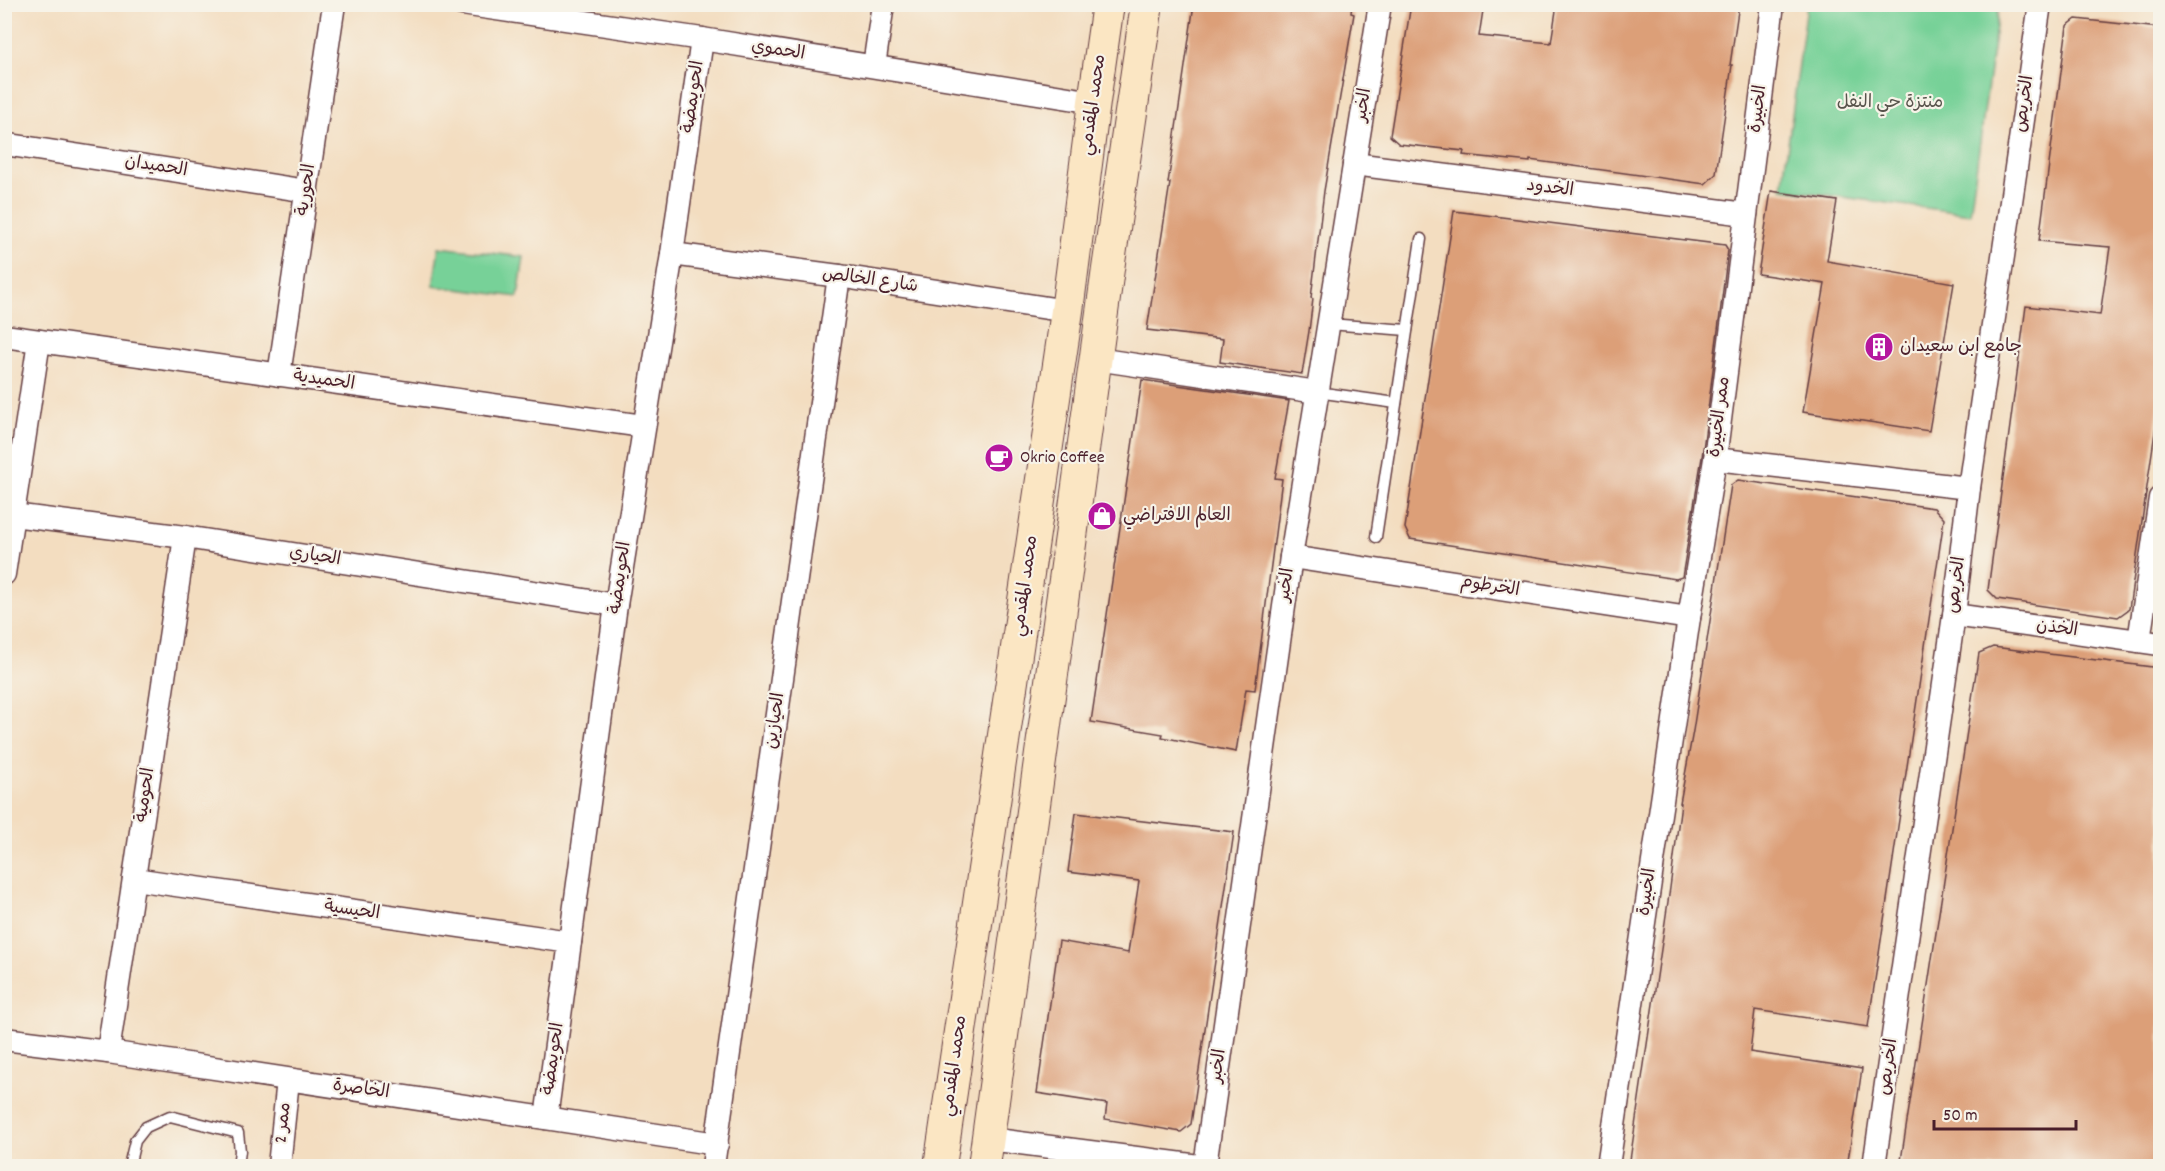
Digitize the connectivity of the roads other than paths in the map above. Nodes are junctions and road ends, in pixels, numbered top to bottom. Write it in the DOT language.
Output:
graph roads {
  1 [pos="334,4"];
  2 [pos="462,4"];
  3 [pos="883,4"];
  4 [pos="1108,4"];
  5 [pos="1146,4"];
  6 [pos="1380,4"];
  7 [pos="1773,4"];
  8 [pos="2040,4"];
  9 [pos="702,39"];
  10 [pos="874,66"];
  11 [pos="1094,102"];
  12 [pos="4,144"];
  13 [pos="1354,164"];
  14 [pos="307,191"];
  15 [pos="1746,214"];
  16 [pos="1422,238"];
  17 [pos="672,254"];
  18 [pos="1073,264"];
  19 [pos="1108,269"];
  20 [pos="839,276"];
  21 [pos="1067,311"];
  22 [pos="1329,324"];
  23 [pos="1407,330"];
  24 [pos="4,336"];
  25 [pos="39,341"];
  26 [pos="1096,359"];
  27 [pos="279,375"];
  28 [pos="1317,392"];
  29 [pos="1396,403"];
  30 [pos="643,426"];
  31 [pos="1715,459"];
  32 [pos="1969,488"];
  33 [pos="2160,498"];
  34 [pos="13,515"];
  35 [pos="185,537"];
  36 [pos="1376,537"];
  37 [pos="1291,557"];
  38 [pos="4,573"];
  39 [pos="616,605"];
  40 [pos="1954,615"];
  41 [pos="1689,618"];
  42 [pos="2150,643"];
  43 [pos="134,879"];
  44 [pos="570,942"];
  45 [pos="4,1039"];
  46 [pos="108,1052"];
  47 [pos="288,1080"];
  48 [pos="546,1118"];
  49 [pos="986,1153"];
  50 [pos="715,1156"];
  51 [pos="129,1167"];
  52 [pos="237,1167"];
  53 [pos="279,1167"];
  54 [pos="940,1167"];
  55 [pos="1199,1167"];
  56 [pos="1205,1167"];
  57 [pos="1608,1167"];
  58 [pos="1874,1167"];
  1 -- 14 [label="street, الحورية"];
  2 -- 9 [label="street, الحموي"];
  3 -- 10 [label="street"];
  4 -- 11 [label="street, محمد المقدمي"];
  5 -- 19 [label="street, محمد المقدمي"];
  6 -- 13 [label="street, الخبر"];
  7 -- 15 [label="street, الخبيرة"];
  8 -- 32 [label="street, الخريص"];
  9 -- 10 [label="street, الحموي"];
  9 -- 17 [label="street, الحويمضة"];
  10 -- 11 [label="street, الحموي"];
  11 -- 18 [label="street, محمد المقدمي"];
  12 -- 14 [label="street, الحميدان"];
  13 -- 15 [label="street, الخدود"];
  13 -- 22 [label="street, الخبر"];
  14 -- 27 [label="street, الحورية"];
  15 -- 31 [label="street, ممر الخبيرة"];
  16 -- 23 [label="lane"];
  17 -- 20 [label="street, شارع الخالص"];
  17 -- 30 [label="street, الحويمضة"];
  18 -- 19 [label="street"];
  18 -- 21 [label="street, محمد المقدمي"];
  19 -- 26 [label="street, محمد المقدمي"];
  20 -- 21 [label="street, شارع الخالص"];
  20 -- 50 [label="street, الحيازين"];
  21 -- 54 [label="street, محمد المقدمي"];
  22 -- 23 [label="lane"];
  22 -- 28 [label="street, الخبر"];
  23 -- 29 [label="lane"];
  24 -- 25 [label="street, الحميدية"];
  25 -- 27 [label="street, الحميدية"];
  25 -- 34 [label="street"];
  26 -- 28 [label="street"];
  26 -- 49 [label="street, محمد المقدمي"];
  27 -- 30 [label="street, الحميدية"];
  28 -- 29 [label="lane"];
  28 -- 37 [label="street, الخبر"];
  29 -- 36 [label="lane"];
  30 -- 39 [label="street, الحويمضة"];
  31 -- 32 [label="street"];
  31 -- 41 [label="street, ممر الخبيرة"];
  32 -- 40 [label="street, الخريص"];
  33 -- 42 [label="street"];
  34 -- 35 [label="street, الحياري"];
  34 -- 38 [label="street"];
  35 -- 39 [label="street, الحياري"];
  35 -- 43 [label="street, الحومية"];
  37 -- 41 [label="street, الخرطوم"];
  37 -- 56 [label="street, الخبر"];
  39 -- 44 [label="street, الحويمضة"];
  40 -- 42 [label="street, الخذن"];
  40 -- 58 [label="street, الخريص"];
  41 -- 57 [label="street, الخبيرة"];
  43 -- 44 [label="street, الحيسية"];
  43 -- 46 [label="street, الحومية"];
  44 -- 48 [label="street, الحويمضة"];
  45 -- 46 [label="street, الخاصرة"];
  46 -- 47 [label="street, الخاصرة"];
  47 -- 48 [label="street, الخاصرة"];
  47 -- 53 [label="street, ممر 2"];
  48 -- 50 [label="street, الخاصرة"];
  49 -- 55 [label="street"];
  51 -- 52 [label="lane"];
}
